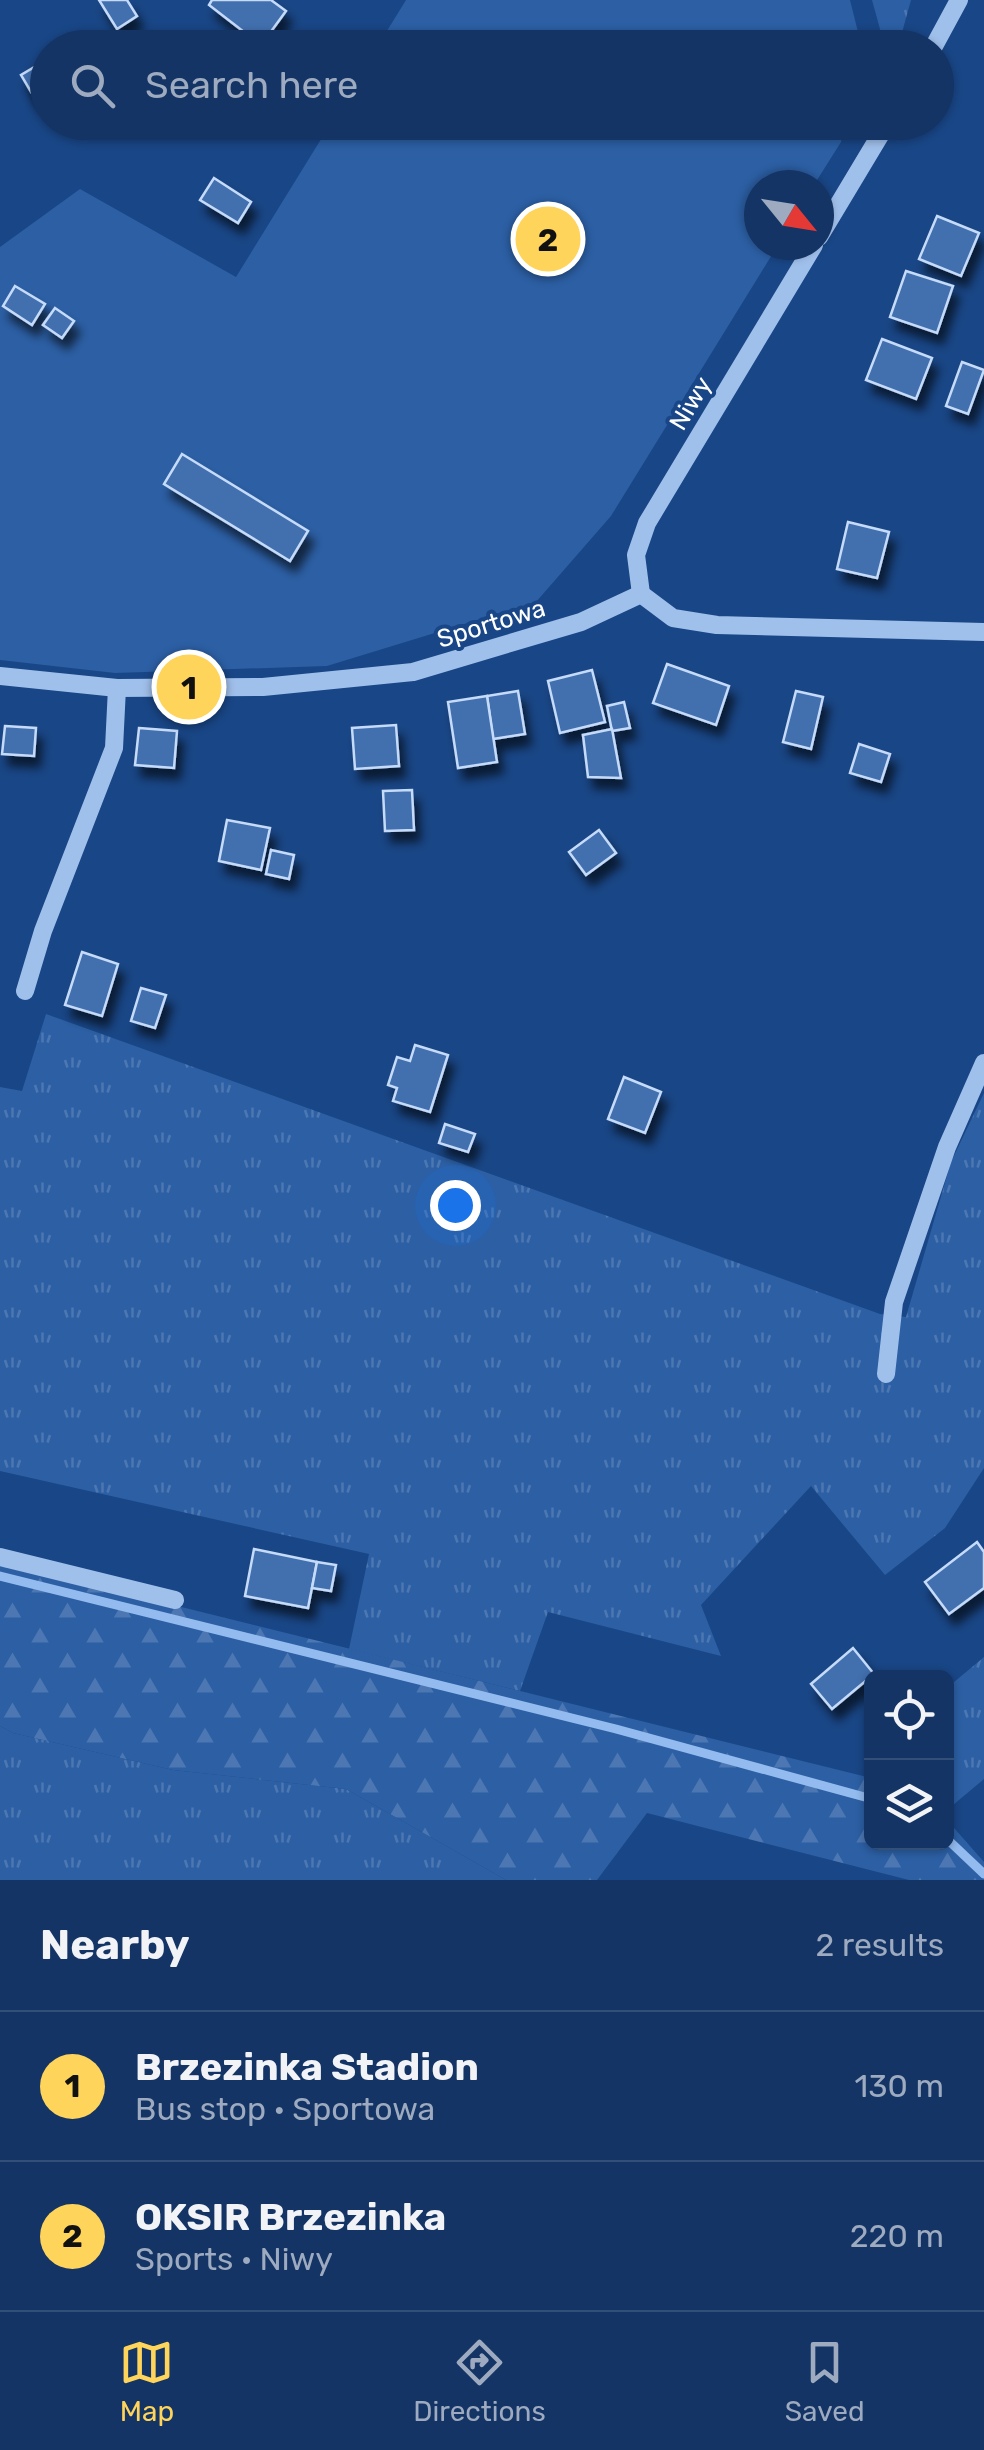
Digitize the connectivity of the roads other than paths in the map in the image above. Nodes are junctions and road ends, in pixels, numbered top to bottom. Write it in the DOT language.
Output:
graph roads {
  1 [pos="959,0"];
  2 [pos="943,30"];
  3 [pos="877,140"];
  4 [pos="834,212"];
  5 [pos="805,260"];
  6 [pos="641,594"];
  7 [pos="984,632"];
  8 [pos="0,676"];
  9 [pos="117,688"];
  10 [pos="25,991"];
  11 [pos="984,1063"];
  12 [pos="886,1374"];
  13 [pos="0,1558"];
  14 [pos="175,1600"];
  1 -- 2 [label="street"];
  3 -- 4 [label="street"];
  5 -- 6 [label="street, Niwy"];
  6 -- 7 [label="street"];
  6 -- 9 [label="street, Sportowa"];
  8 -- 9 [label="street, Sportowa"];
  9 -- 10 [label="street"];
  11 -- 12 [label="street"];
  13 -- 14 [label="street"];
}
